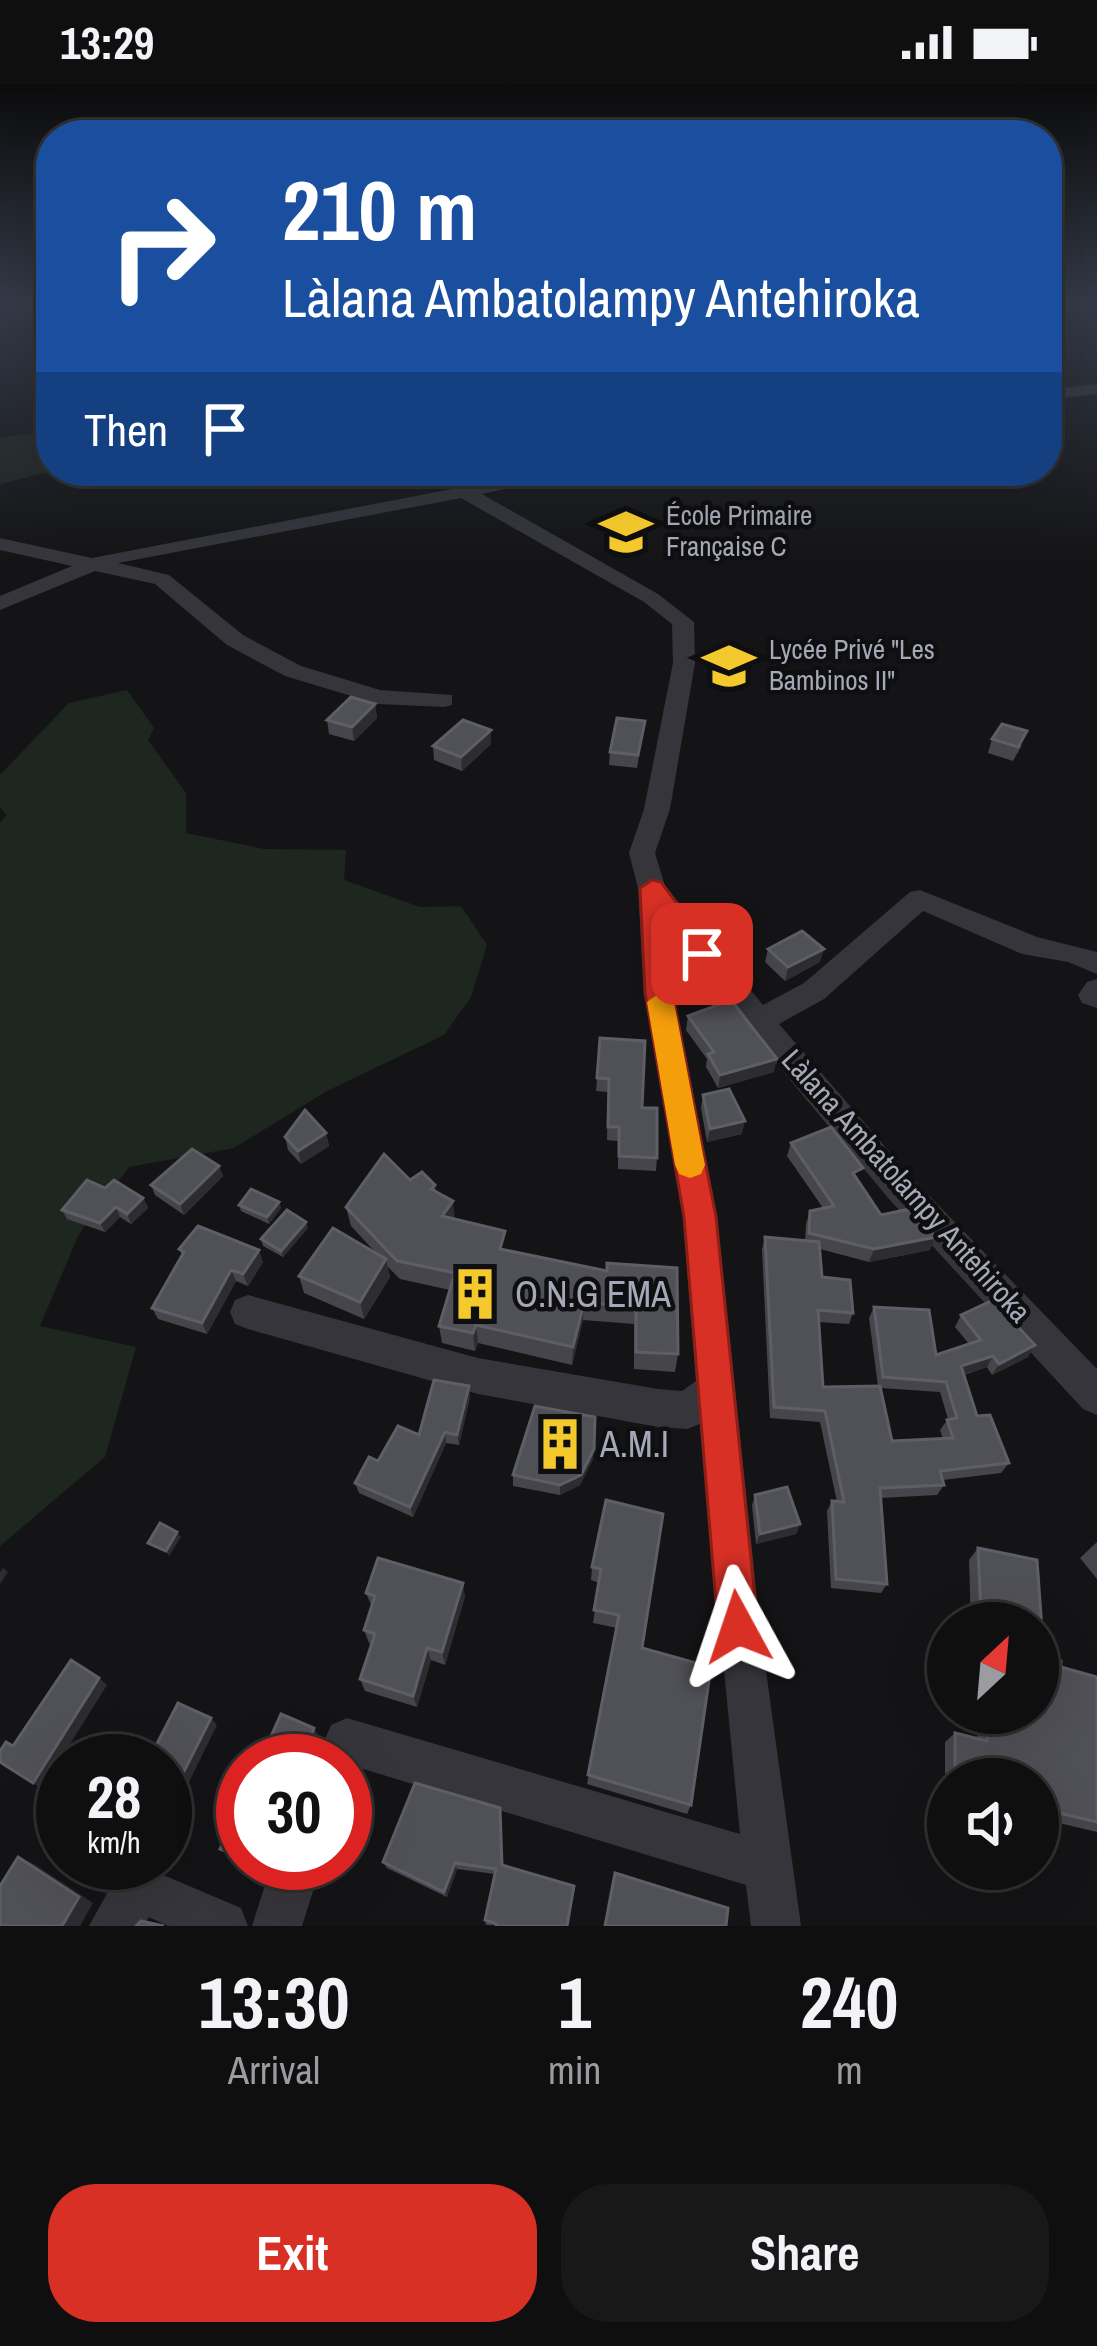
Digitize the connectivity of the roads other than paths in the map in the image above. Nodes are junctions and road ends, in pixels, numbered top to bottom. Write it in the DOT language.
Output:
graph roads {
  1 [pos="1097,389"];
  2 [pos="1062,393"];
  3 [pos="469,486"];
  4 [pos="461,490"];
  5 [pos="0,544"];
  6 [pos="95,563"];
  7 [pos="0,604"];
  8 [pos="444,700"];
  9 [pos="652,888"];
  10 [pos="1097,964"];
  11 [pos="760,1020"];
  12 [pos="248,1312"];
  13 [pos="716,1389"];
  14 [pos="1097,1396"];
  15 [pos="372,1749"];
  16 [pos="769,1867"];
  17 [pos="288,1890"];
  18 [pos="114,1926"];
  19 [pos="223,1926"];
  20 [pos="277,1926"];
  21 [pos="776,1926"];
  1 -- 2 [label="street"];
  3 -- 4 [label="street"];
  4 -- 6 [label="street"];
  4 -- 9 [label="street"];
  5 -- 6 [label="street"];
  6 -- 7 [label="street"];
  6 -- 8 [label="street"];
  9 -- 11 [label="street, Làlana Ambatolampy Antehiroka"];
  9 -- 13 [label="street"];
  10 -- 11 [label="street"];
  11 -- 14 [label="street, Làlana Ambatolampy Antehiroka"];
  12 -- 13 [label="street"];
  13 -- 16 [label="street"];
  15 -- 16 [label="street"];
  16 -- 21 [label="street"];
  17 -- 20 [label="street"];
  18 -- 19 [label="street"];
}
